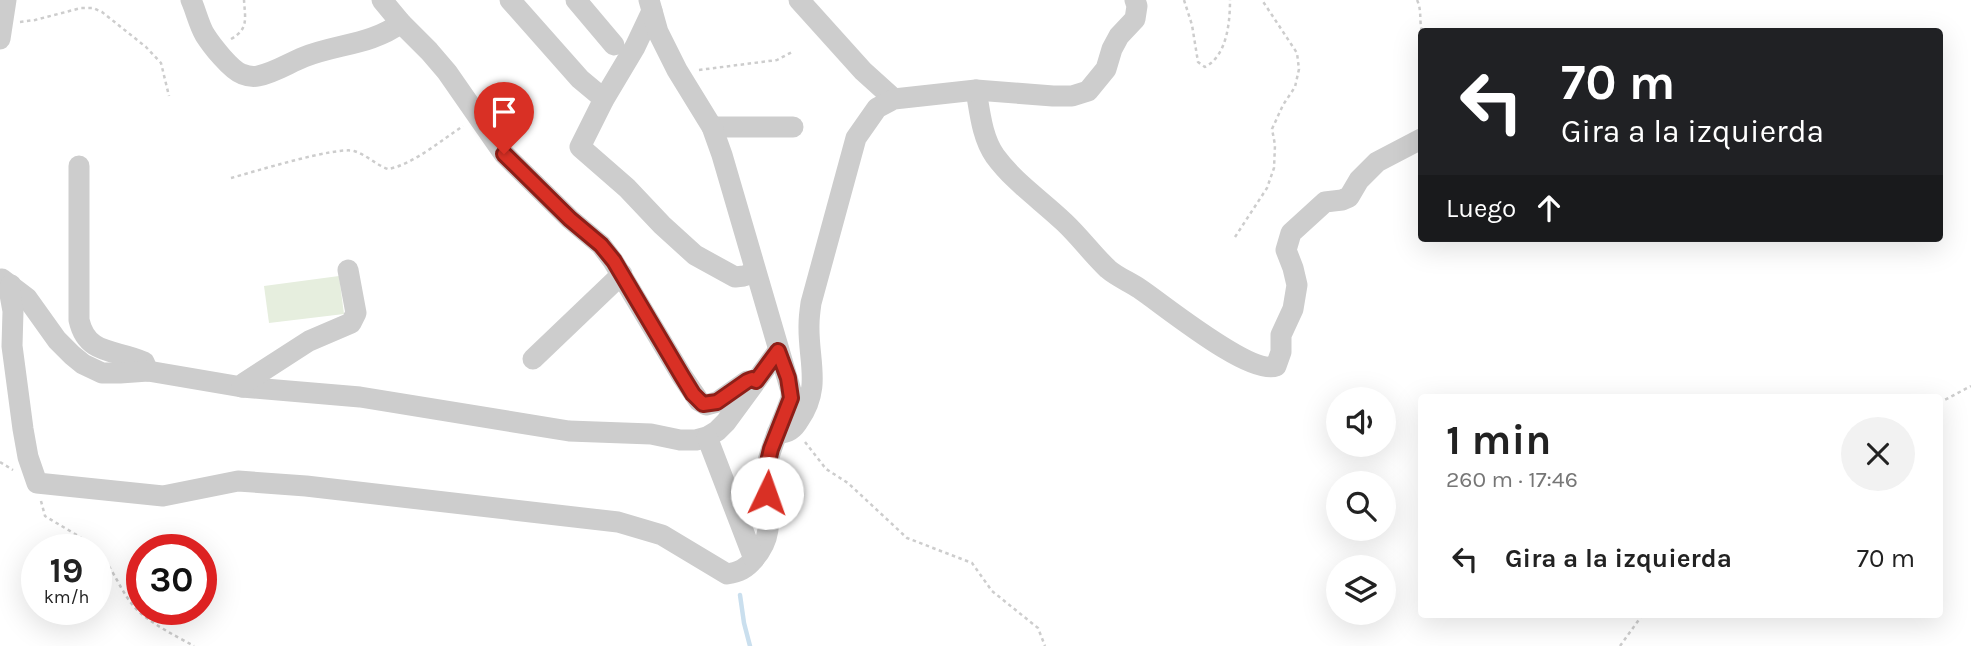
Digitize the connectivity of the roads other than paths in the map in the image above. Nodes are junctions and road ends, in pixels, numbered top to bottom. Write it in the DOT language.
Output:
graph roads {
  1 [pos="6,0"];
  2 [pos="191,0"];
  3 [pos="382,0"];
  4 [pos="510,0"];
  5 [pos="576,0"];
  6 [pos="799,0"];
  7 [pos="1135,0"];
  8 [pos="650,5"];
  9 [pos="401,23"];
  10 [pos="1,31"];
  11 [pos="614,45"];
  12 [pos="976,90"];
  13 [pos="604,99"];
  14 [pos="894,99"];
  15 [pos="712,127"];
  16 [pos="793,127"];
  17 [pos="1418,141"];
  18 [pos="79,166"];
  19 [pos="348,270"];
  20 [pos="755,272"];
  21 [pos="622,274"];
  22 [pos="5,281"];
  23 [pos="778,351"];
  24 [pos="533,359"];
  25 [pos="148,370"];
  26 [pos="756,381"];
  27 [pos="242,387"];
  28 [pos="786,431"];
  29 [pos="707,437"];
  30 [pos="754,559"];
  1 -- 10 [label="street"];
  2 -- 9 [label="street"];
  3 -- 9 [label="street"];
  4 -- 13 [label="street"];
  5 -- 11 [label="street"];
  6 -- 14 [label="street"];
  7 -- 12 [label="street"];
  8 -- 13 [label="street"];
  8 -- 15 [label="street"];
  9 -- 21 [label="street"];
  12 -- 14 [label="street"];
  12 -- 17 [label="street"];
  13 -- 20 [label="street"];
  14 -- 28 [label="street"];
  15 -- 16 [label="street"];
  15 -- 20 [label="street"];
  18 -- 25 [label="street"];
  19 -- 27 [label="street"];
  20 -- 23 [label="street"];
  21 -- 24 [label="street"];
  21 -- 26 [label="street"];
  22 -- 25 [label="street"];
  22 -- 30 [label="street"];
  23 -- 26 [label="street"];
  23 -- 28 [label="street"];
  25 -- 27 [label="street"];
  26 -- 29 [label="street"];
  27 -- 29 [label="street"];
  28 -- 30 [label="street"];
  29 -- 30 [label="street"];
}
